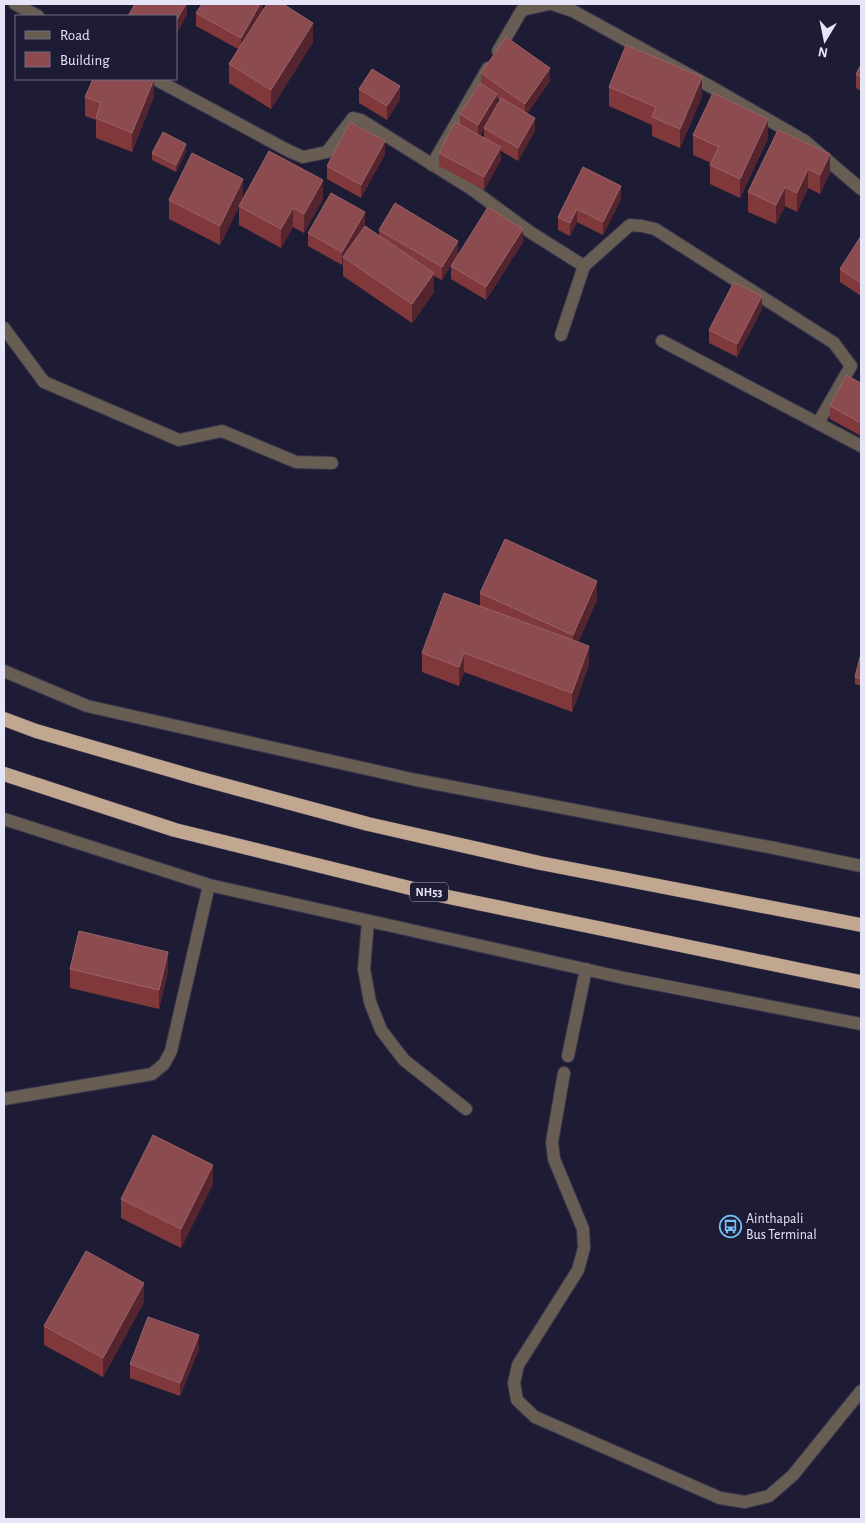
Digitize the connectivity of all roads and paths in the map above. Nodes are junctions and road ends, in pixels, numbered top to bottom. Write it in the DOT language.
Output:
graph roads {
  1 [pos="15,4"];
  2 [pos="550,4"];
  3 [pos="36,15"];
  4 [pos="157,80"];
  5 [pos="432,165"];
  6 [pos="861,188"];
  7 [pos="584,266"];
  8 [pos="4,328"];
  9 [pos="561,335"];
  10 [pos="662,341"];
  11 [pos="818,423"];
  12 [pos="861,446"];
  13 [pos="332,463"];
  14 [pos="4,671"];
  15 [pos="4,719"];
  16 [pos="4,774"];
  17 [pos="4,819"];
  18 [pos="861,866"];
  19 [pos="208,885"];
  20 [pos="368,921"];
  21 [pos="861,925"];
  22 [pos="586,969"];
  23 [pos="861,982"];
  24 [pos="861,1024"];
  25 [pos="568,1056"];
  26 [pos="564,1073"];
  27 [pos="4,1099"];
  28 [pos="466,1110"];
  29 [pos="861,1391"];
  1 -- 3 [label="street"];
  2 -- 5 [label="street"];
  2 -- 6 [label="street"];
  4 -- 5 [label="street"];
  5 -- 7 [label="street"];
  7 -- 9 [label="street"];
  7 -- 11 [label="street"];
  8 -- 13 [label="street"];
  10 -- 11 [label="street"];
  11 -- 12 [label="street"];
  14 -- 18 [label="street"];
  15 -- 21 [label="highway"];
  16 -- 23 [label="highway, NH53"];
  17 -- 19 [label="street"];
  19 -- 20 [label="street"];
  19 -- 27 [label="street"];
  20 -- 22 [label="street"];
  20 -- 28 [label="street"];
  22 -- 24 [label="street"];
  22 -- 25 [label="street"];
  26 -- 29 [label="street"];
}
